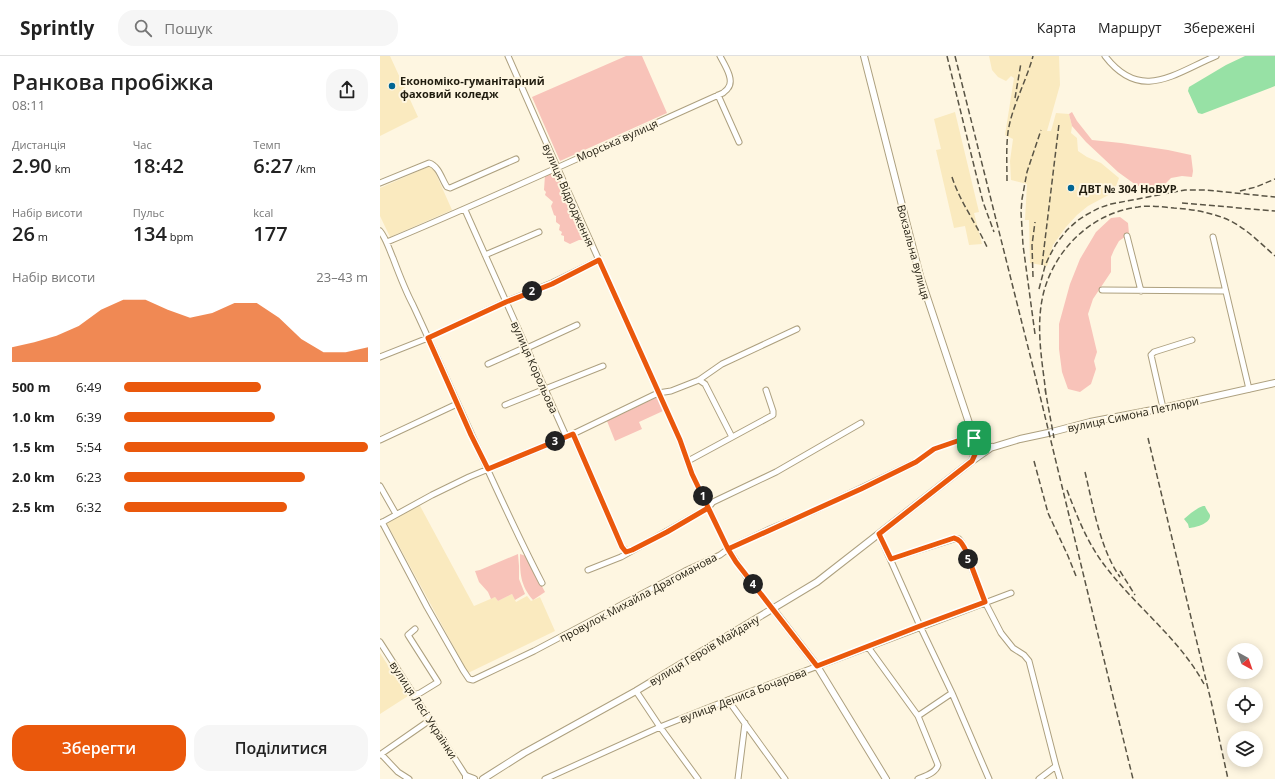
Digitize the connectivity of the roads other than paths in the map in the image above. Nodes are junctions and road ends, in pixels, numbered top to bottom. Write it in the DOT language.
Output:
graph roads {
  1 [pos="508,56"];
  2 [pos="720,56"];
  3 [pos="864,56"];
  4 [pos="1105,56"];
  5 [pos="1216,56"];
  6 [pos="718,95"];
  7 [pos="739,142"];
  8 [pos="516,159"];
  9 [pos="557,167"];
  10 [pos="380,184"];
  11 [pos="465,210"];
  12 [pos="380,231"];
  13 [pos="538,232"];
  14 [pos="1126,236"];
  15 [pos="1212,238"];
  16 [pos="387,242"];
  17 [pos="485,255"];
  18 [pos="599,260"];
  19 [pos="1102,290"];
  20 [pos="1141,291"];
  21 [pos="1225,291"];
  22 [pos="506,302"];
  23 [pos="577,325"];
  24 [pos="797,329"];
  25 [pos="428,338"];
  26 [pos="1192,340"];
  27 [pos="526,348"];
  28 [pos="380,357"];
  29 [pos="488,364"];
  30 [pos="603,366"];
  31 [pos="699,380"];
  32 [pos="1275,383"];
  33 [pos="544,389"];
  34 [pos="1249,389"];
  35 [pos="766,390"];
  36 [pos="658,393"];
  37 [pos="457,404"];
  38 [pos="505,405"];
  39 [pos="1163,408"];
  40 [pos="861,423"];
  41 [pos="573,434"];
  42 [pos="566,436"];
  43 [pos="732,437"];
  44 [pos="380,440"];
  45 [pos="975,441"];
  46 [pos="992,447"];
  47 [pos="972,461"];
  48 [pos="688,462"];
  49 [pos="488,469"];
  50 [pos="380,486"];
  51 [pos="708,508"];
  52 [pos="396,514"];
  53 [pos="381,523"];
  54 [pos="879,534"];
  55 [pos="728,549"];
  56 [pos="632,550"];
  57 [pos="891,559"];
  58 [pos="588,570"];
  59 [pos="542,582"];
  60 [pos="1011,593"];
  61 [pos="985,602"];
  62 [pos="773,609"];
  63 [pos="920,626"];
  64 [pos="415,629"];
  65 [pos="380,642"];
  66 [pos="868,647"];
  67 [pos="817,666"];
  68 [pos="636,691"];
  69 [pos="952,693"];
  70 [pos="413,695"];
  71 [pos="728,700"];
  72 [pos="918,716"];
  73 [pos="430,720"];
  74 [pos="745,723"];
  75 [pos="660,727"];
  76 [pos="381,754"];
  77 [pos="1056,766"];
  78 [pos="466,778"];
  79 [pos="409,779"];
  80 [pos="474,779"];
  81 [pos="483,779"];
  82 [pos="545,779"];
  83 [pos="698,779"];
  84 [pos="738,779"];
  85 [pos="784,779"];
  86 [pos="886,779"];
  87 [pos="918,779"];
  88 [pos="989,779"];
  89 [pos="1039,779"];
  90 [pos="1060,779"];
  1 -- 9 [label="street, вулиця Відродження"];
  2 -- 6 [label="street, Морська вулиця"];
  3 -- 45 [label="street, Вокзальна вулиця"];
  4 -- 5 [label="street"];
  6 -- 7 [label="street"];
  6 -- 9 [label="street, Морська вулиця"];
  8 -- 10 [label="street"];
  9 -- 11 [label="street, Морська вулиця"];
  9 -- 18 [label="street, вулиця Відродження"];
  11 -- 16 [label="street, Морська вулиця"];
  11 -- 17 [label="street, вулиця Корольова"];
  12 -- 16 [label="street"];
  13 -- 17 [label="street"];
  14 -- 20 [label="street"];
  15 -- 21 [label="street"];
  16 -- 25 [label="street"];
  17 -- 22 [label="street, вулиця Корольова"];
  18 -- 22 [label="street"];
  18 -- 36 [label="street, вулиця Відродження"];
  19 -- 20 [label="street"];
  20 -- 21 [label="street"];
  21 -- 34 [label="street"];
  22 -- 25 [label="street"];
  22 -- 27 [label="street, вулиця Корольова"];
  23 -- 27 [label="street"];
  24 -- 31 [label="street"];
  25 -- 28 [label="street"];
  25 -- 37 [label="street"];
  26 -- 39 [label="street"];
  27 -- 29 [label="street"];
  27 -- 33 [label="street, вулиця Корольова"];
  30 -- 33 [label="street"];
  31 -- 36 [label="street"];
  31 -- 43 [label="street"];
  32 -- 34 [label="street, вулиця Симона Петлюри"];
  33 -- 38 [label="street"];
  33 -- 42 [label="street, вулиця Корольова"];
  34 -- 39 [label="street, вулиця Симона Петлюри"];
  35 -- 43 [label="street"];
  36 -- 41 [label="street"];
  36 -- 48 [label="street, вулиця Відродження"];
  37 -- 44 [label="street"];
  37 -- 49 [label="street"];
  39 -- 46 [label="street, вулиця Симона Петлюри"];
  40 -- 51 [label="street"];
  41 -- 42 [label="street"];
  41 -- 56 [label="street"];
  42 -- 49 [label="street"];
  43 -- 48 [label="street"];
  45 -- 46 [label="street"];
  45 -- 47 [label="street"];
  45 -- 55 [label="street, провулок Михайла Драгоманова"];
  46 -- 47 [label="street, вулиця Героїв Майдану"];
  47 -- 54 [label="street, вулиця Героїв Майдану"];
  48 -- 51 [label="street, вулиця Відродження"];
  49 -- 52 [label="street"];
  49 -- 59 [label="street"];
  50 -- 52 [label="street"];
  51 -- 55 [label="street, вулиця Відродження"];
  51 -- 56 [label="street"];
  52 -- 53 [label="street"];
  53 -- 55 [label="street, провулок Михайла Драгоманова"];
  54 -- 57 [label="street"];
  54 -- 62 [label="street, вулиця Героїв Майдану"];
  55 -- 62 [label="street, вулиця Відродження"];
  56 -- 58 [label="street"];
  57 -- 61 [label="street"];
  57 -- 63 [label="street"];
  60 -- 61 [label="street, вулиця Дениса Бочарова"];
  61 -- 63 [label="street, вулиця Дениса Бочарова"];
  61 -- 77 [label="street"];
  62 -- 67 [label="street"];
  62 -- 68 [label="street, вулиця Героїв Майдану"];
  63 -- 66 [label="street, вулиця Дениса Бочарова"];
  63 -- 69 [label="street"];
  64 -- 70 [label="street"];
  65 -- 70 [label="street, вулиця Лесі Українки"];
  66 -- 67 [label="street, вулиця Дениса Бочарова"];
  66 -- 72 [label="street"];
  67 -- 71 [label="street, вулиця Дениса Бочарова"];
  67 -- 86 [label="street"];
  68 -- 75 [label="street"];
  68 -- 81 [label="street, вулиця Героїв Майдану"];
  69 -- 72 [label="street"];
  69 -- 88 [label="street"];
  70 -- 73 [label="street, вулиця Лесі Українки"];
  71 -- 74 [label="street"];
  71 -- 75 [label="street, вулиця Дениса Бочарова"];
  72 -- 87 [label="street"];
  73 -- 76 [label="street"];
  73 -- 78 [label="street, вулиця Лесі Українки"];
  74 -- 84 [label="street"];
  74 -- 85 [label="street"];
  75 -- 82 [label="street, вулиця Дениса Бочарова"];
  75 -- 83 [label="street"];
  76 -- 79 [label="street"];
  77 -- 89 [label="street"];
  77 -- 90 [label="street"];
  78 -- 80 [label="street"];
}
